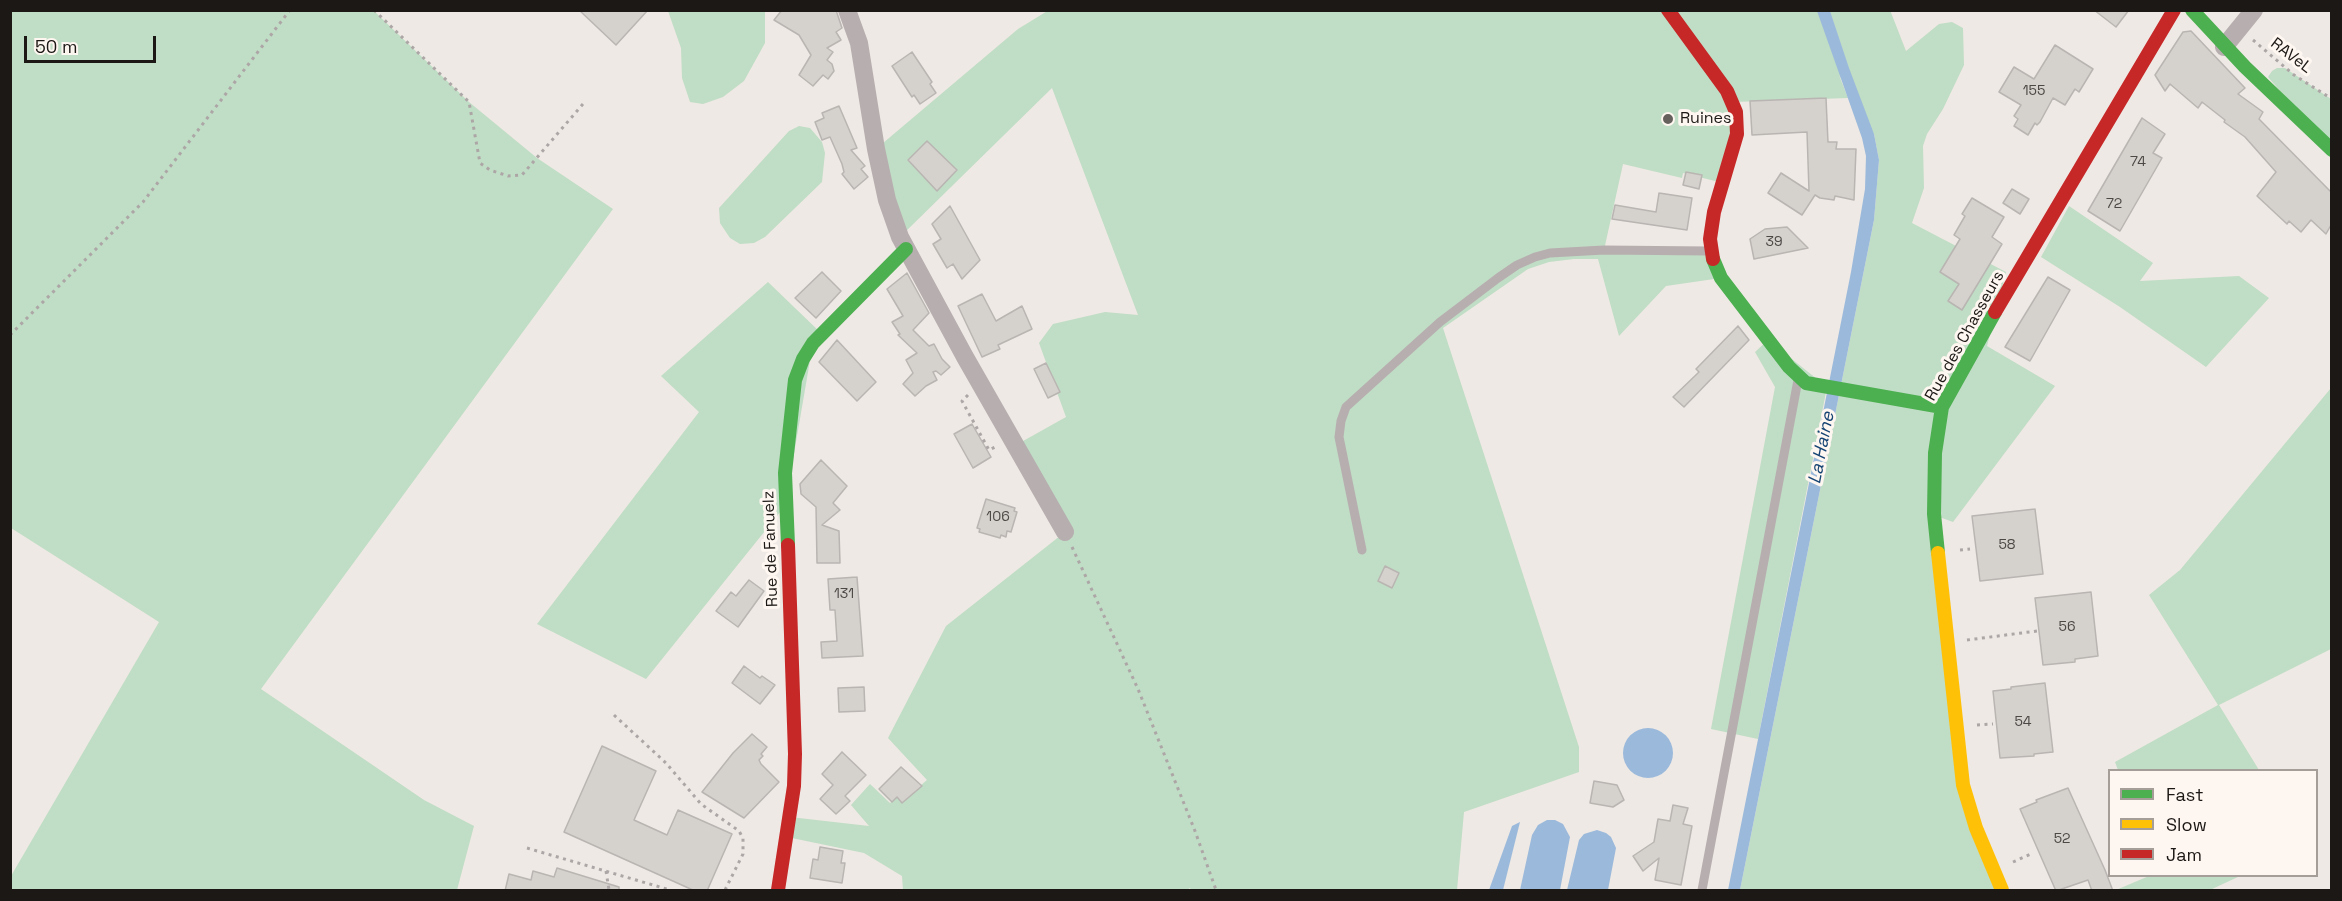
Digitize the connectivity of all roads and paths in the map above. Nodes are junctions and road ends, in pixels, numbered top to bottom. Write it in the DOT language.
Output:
graph roads {
  1 [pos="290,10"];
  2 [pos="374,10"];
  3 [pos="847,10"];
  4 [pos="1668,10"];
  5 [pos="2174,10"];
  6 [pos="2192,10"];
  7 [pos="2258,11"];
  8 [pos="2240,28"];
  9 [pos="2224,47"];
  10 [pos="2331,99"];
  11 [pos="583,104"];
  12 [pos="2331,150"];
  13 [pos="906,249"];
  14 [pos="1711,251"];
  15 [pos="10,335"];
  16 [pos="1799,378"];
  17 [pos="1942,407"];
  18 [pos="1065,532"];
  19 [pos="1362,550"];
  20 [pos="2037,631"];
  21 [pos="1947,643"];
  22 [pos="614,715"];
  23 [pos="527,848"];
  24 [pos="606,871"];
  25 [pos="609,891"];
  26 [pos="670,891"];
  27 [pos="725,891"];
  28 [pos="778,891"];
  29 [pos="1216,891"];
  30 [pos="1702,891"];
  31 [pos="2002,891"];
  1 -- 15 [label="path"];
  2 -- 11 [label="path"];
  3 -- 13 [label="street"];
  4 -- 14 [label="street"];
  5 -- 17 [label="street, Rue des Chasseurs"];
  6 -- 9 [label="street"];
  7 -- 8 [label="street"];
  8 -- 9 [label="street"];
  8 -- 10 [label="path, RAVeL"];
  9 -- 12 [label="street"];
  13 -- 18 [label="street"];
  13 -- 28 [label="street, Rue de Fanuelz"];
  14 -- 16 [label="street"];
  14 -- 19 [label="lane"];
  16 -- 17 [label="street"];
  16 -- 30 [label="lane"];
  17 -- 21 [label="street, Rue des Chasseurs"];
  18 -- 29 [label="path"];
  20 -- 21 [label="path"];
  21 -- 31 [label="street, Rue des Chasseurs"];
  22 -- 27 [label="path"];
  23 -- 24 [label="path"];
  24 -- 25 [label="path"];
  24 -- 26 [label="path"];
}
